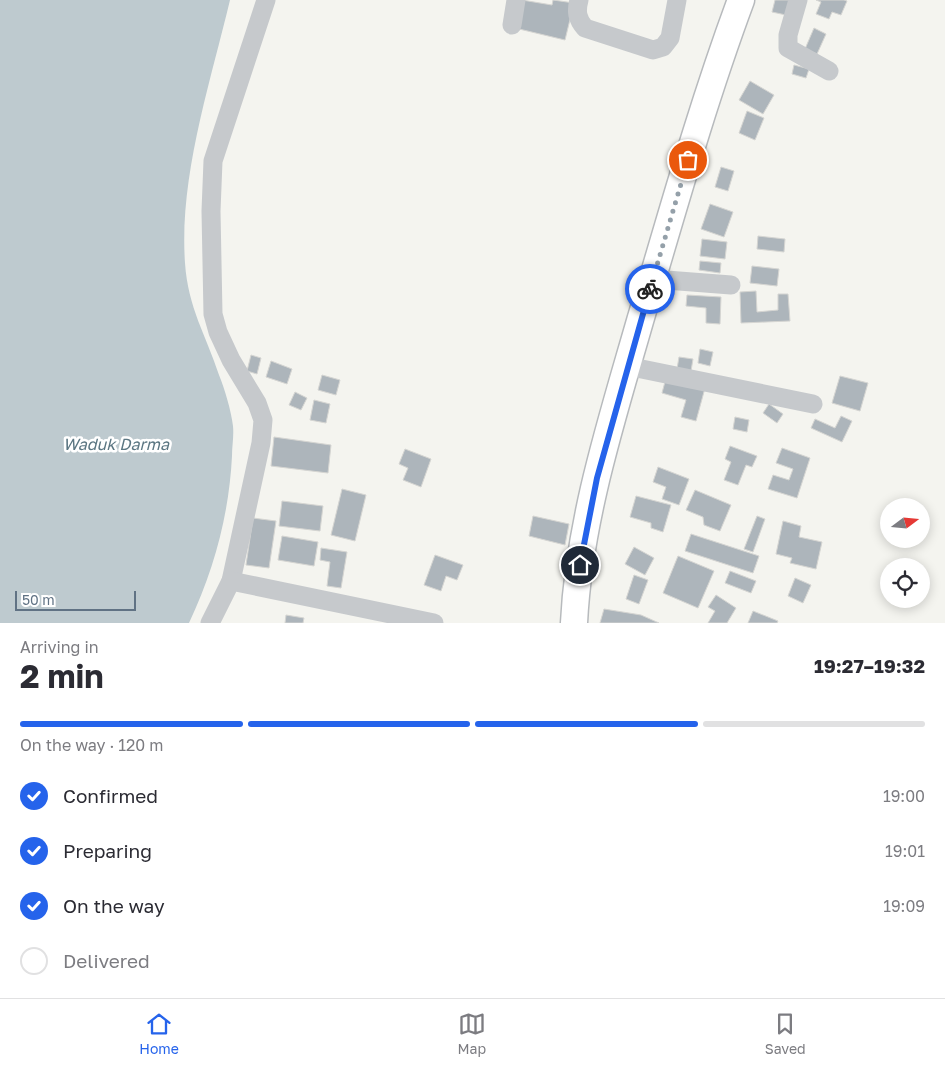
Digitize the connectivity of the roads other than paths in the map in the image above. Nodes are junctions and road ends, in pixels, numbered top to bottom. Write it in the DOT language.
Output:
graph roads {
  1 [pos="266,0"];
  2 [pos="516,0"];
  3 [pos="579,0"];
  4 [pos="677,0"];
  5 [pos="741,0"];
  6 [pos="798,0"];
  7 [pos="512,25"];
  8 [pos="830,71"];
  9 [pos="653,278"];
  10 [pos="731,286"];
  11 [pos="627,366"];
  12 [pos="813,404"];
  13 [pos="231,581"];
  14 [pos="210,623"];
  15 [pos="434,623"];
  16 [pos="574,623"];
  1 -- 13 [label="street"];
  2 -- 7 [label="street"];
  3 -- 4 [label="street"];
  5 -- 9 [label="highway"];
  6 -- 8 [label="street"];
  9 -- 10 [label="street"];
  9 -- 11 [label="highway"];
  11 -- 12 [label="street"];
  11 -- 16 [label="highway"];
  13 -- 14 [label="street"];
  13 -- 15 [label="street"];
}
